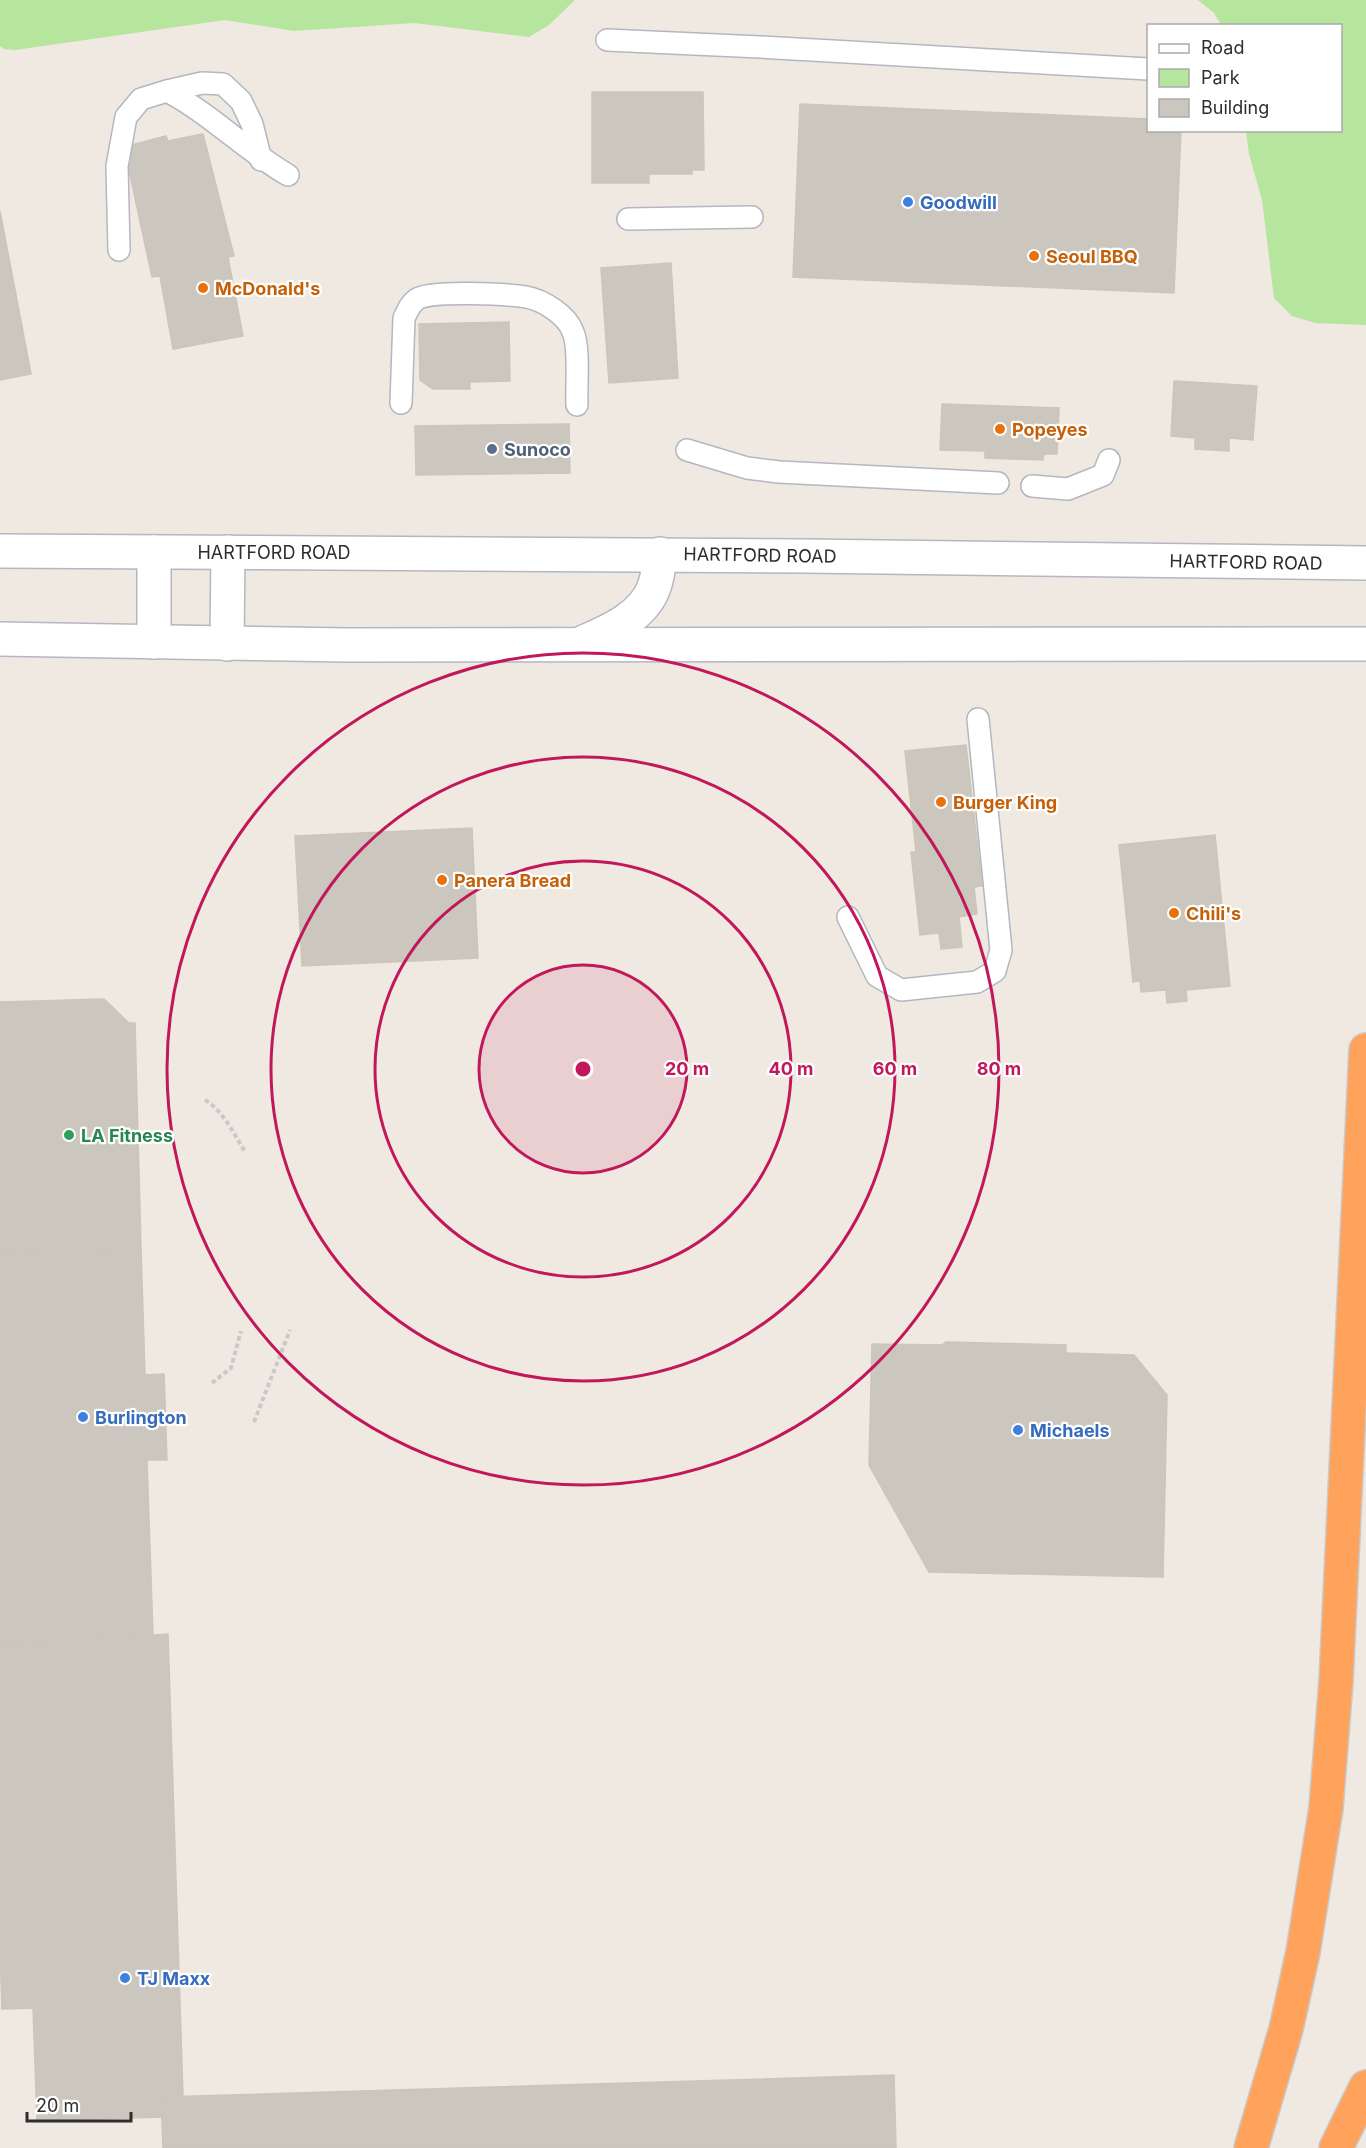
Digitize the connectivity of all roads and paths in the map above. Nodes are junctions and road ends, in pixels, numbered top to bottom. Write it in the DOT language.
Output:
graph roads {
  1 [pos="607,40"];
  2 [pos="1147,69"];
  3 [pos="167,91"];
  4 [pos="261,160"];
  5 [pos="288,175"];
  6 [pos="752,217"];
  7 [pos="628,219"];
  8 [pos="119,250"];
  9 [pos="401,403"];
  10 [pos="577,405"];
  11 [pos="687,450"];
  12 [pos="1109,460"];
  13 [pos="998,483"];
  14 [pos="1032,486"];
  15 [pos="0,551"];
  16 [pos="154,552"];
  17 [pos="228,552"];
  18 [pos="660,554"];
  19 [pos="1366,563"];
  20 [pos="0,639"];
  21 [pos="154,642"];
  22 [pos="227,644"];
  23 [pos="577,645"];
  24 [pos="1366,645"];
  25 [pos="978,719"];
  26 [pos="848,917"];
  27 [pos="1366,1050"];
  28 [pos="205,1100"];
  29 [pos="246,1153"];
  30 [pos="290,1330"];
  31 [pos="241,1331"];
  32 [pos="212,1383"];
  33 [pos="254,1422"];
  34 [pos="1366,2087"];
  35 [pos="1251,2148"];
  36 [pos="1336,2148"];
  1 -- 2 [label="lane"];
  3 -- 4 [label="lane"];
  3 -- 4 [label="lane"];
  3 -- 8 [label="lane"];
  4 -- 5 [label="lane"];
  6 -- 7 [label="lane"];
  9 -- 10 [label="lane"];
  11 -- 13 [label="lane"];
  12 -- 14 [label="lane"];
  15 -- 16 [label="main road, HARTFORD ROAD"];
  16 -- 17 [label="main road, HARTFORD ROAD"];
  16 -- 21 [label="main road"];
  17 -- 18 [label="main road, HARTFORD ROAD"];
  17 -- 22 [label="main road"];
  18 -- 19 [label="main road, HARTFORD ROAD"];
  18 -- 23 [label="main road"];
  20 -- 21 [label="main road"];
  21 -- 22 [label="main road"];
  22 -- 23 [label="main road"];
  23 -- 24 [label="main road"];
  25 -- 26 [label="lane"];
  27 -- 35 [label="highway"];
  28 -- 29 [label="path"];
  30 -- 33 [label="path"];
  31 -- 32 [label="path"];
  34 -- 36 [label="highway"];
}
